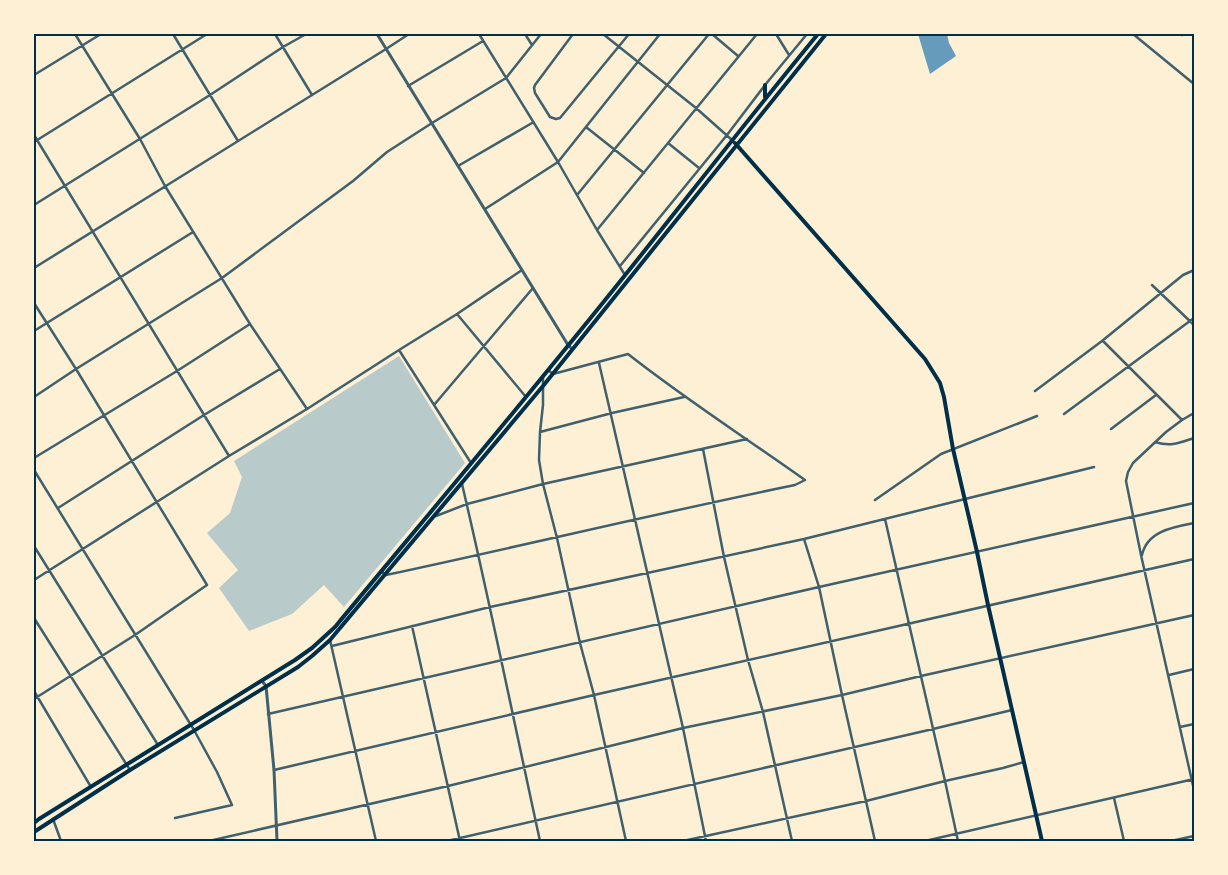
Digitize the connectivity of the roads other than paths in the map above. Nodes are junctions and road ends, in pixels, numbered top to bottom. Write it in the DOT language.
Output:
graph roads {
  1 [pos="75,34"];
  2 [pos="101,34"];
  3 [pos="173,34"];
  4 [pos="207,34"];
  5 [pos="275,34"];
  6 [pos="306,34"];
  7 [pos="377,34"];
  8 [pos="409,34"];
  9 [pos="479,34"];
  10 [pos="525,34"];
  11 [pos="541,34"];
  12 [pos="573,34"];
  13 [pos="603,34"];
  14 [pos="629,34"];
  15 [pos="660,34"];
  16 [pos="710,34"];
  17 [pos="757,34"];
  18 [pos="776,34"];
  19 [pos="807,34"];
  20 [pos="818,34"];
  21 [pos="826,34"];
  22 [pos="1133,34"];
  23 [pos="483,41"];
  24 [pos="82,45"];
  25 [pos="532,45"];
  26 [pos="619,46"];
  27 [pos="283,47"];
  28 [pos="386,49"];
  29 [pos="182,50"];
  30 [pos="789,55"];
  31 [pos="738,56"];
  32 [pos="638,62"];
  33 [pos="34,74"];
  34 [pos="506,78"];
  35 [pos="1194,84"];
  36 [pos="667,85"];
  37 [pos="765,85"];
  38 [pos="408,86"];
  39 [pos="112,93"];
  40 [pos="312,94"];
  41 [pos="210,95"];
  42 [pos="764,99"];
  43 [pos="696,108"];
  44 [pos="755,110"];
  45 [pos="760,114"];
  46 [pos="532,122"];
  47 [pos="432,123"];
  48 [pos="586,127"];
  49 [pos="34,135"];
  50 [pos="726,135"];
  51 [pos="140,139"];
  52 [pos="732,140"];
  53 [pos="35,141"];
  54 [pos="238,141"];
  55 [pos="668,144"];
  56 [pos="736,145"];
  57 [pos="615,149"];
  58 [pos="558,162"];
  59 [pos="458,166"];
  60 [pos="699,168"];
  61 [pos="644,173"];
  62 [pos="64,186"];
  63 [pos="165,186"];
  64 [pos="577,195"];
  65 [pos="34,205"];
  66 [pos="485,209"];
  67 [pos="596,230"];
  68 [pos="93,232"];
  69 [pos="193,232"];
  70 [pos="620,266"];
  71 [pos="34,268"];
  72 [pos="522,270"];
  73 [pos="1192,271"];
  74 [pos="626,275"];
  75 [pos="120,278"];
  76 [pos="222,278"];
  77 [pos="630,279"];
  78 [pos="1152,285"];
  79 [pos="533,288"];
  80 [pos="1161,294"];
  81 [pos="34,303"];
  82 [pos="457,314"];
  83 [pos="1194,318"];
  84 [pos="1190,321"];
  85 [pos="46,324"];
  86 [pos="148,324"];
  87 [pos="250,324"];
  88 [pos="1194,325"];
  89 [pos="34,331"];
  90 [pos="1102,341"];
  91 [pos="568,345"];
  92 [pos="484,346"];
  93 [pos="572,349"];
  94 [pos="399,350"];
  95 [pos="599,362"];
  96 [pos="1128,367"];
  97 [pos="76,369"];
  98 [pos="280,369"];
  99 [pos="548,370"];
  100 [pos="177,371"];
  101 [pos="553,374"];
  102 [pos="543,375"];
  103 [pos="543,386"];
  104 [pos="1035,391"];
  105 [pos="1156,395"];
  106 [pos="34,397"];
  107 [pos="526,397"];
  108 [pos="684,397"];
  109 [pos="434,405"];
  110 [pos="307,409"];
  111 [pos="1194,412"];
  112 [pos="612,413"];
  113 [pos="1064,414"];
  114 [pos="204,415"];
  115 [pos="103,416"];
  116 [pos="1037,416"];
  117 [pos="1182,420"];
  118 [pos="1111,429"];
  119 [pos="540,432"];
  120 [pos="1194,438"];
  121 [pos="747,439"];
  122 [pos="1156,442"];
  123 [pos="702,448"];
  124 [pos="953,450"];
  125 [pos="229,456"];
  126 [pos="34,458"];
  127 [pos="132,461"];
  128 [pos="471,463"];
  129 [pos="622,466"];
  130 [pos="1094,466"];
  131 [pos="34,470"];
  132 [pos="462,483"];
  133 [pos="543,484"];
  134 [pos="964,499"];
  135 [pos="875,500"];
  136 [pos="157,502"];
  137 [pos="714,502"];
  138 [pos="1194,503"];
  139 [pos="467,504"];
  140 [pos="58,508"];
  141 [pos="434,516"];
  142 [pos="1133,517"];
  143 [pos="885,519"];
  144 [pos="635,520"];
  145 [pos="1194,523"];
  146 [pos="557,538"];
  147 [pos="804,539"];
  148 [pos="34,546"];
  149 [pos="82,550"];
  150 [pos="977,552"];
  151 [pos="478,556"];
  152 [pos="1141,556"];
  153 [pos="724,557"];
  154 [pos="1194,559"];
  155 [pos="48,570"];
  156 [pos="896,570"];
  157 [pos="1145,570"];
  158 [pos="381,571"];
  159 [pos="648,574"];
  160 [pos="386,575"];
  161 [pos="34,580"];
  162 [pos="819,587"];
  163 [pos="568,590"];
  164 [pos="988,605"];
  165 [pos="736,606"];
  166 [pos="490,607"];
  167 [pos="1194,615"];
  168 [pos="34,618"];
  169 [pos="1157,623"];
  170 [pos="660,624"];
  171 [pos="909,624"];
  172 [pos="412,626"];
  173 [pos="334,627"];
  174 [pos="339,631"];
  175 [pos="136,635"];
  176 [pos="330,640"];
  177 [pos="830,642"];
  178 [pos="580,643"];
  179 [pos="332,646"];
  180 [pos="103,656"];
  181 [pos="1001,659"];
  182 [pos="502,660"];
  183 [pos="748,660"];
  184 [pos="1194,669"];
  185 [pos="1169,675"];
  186 [pos="921,676"];
  187 [pos="70,677"];
  188 [pos="671,677"];
  189 [pos="423,678"];
  190 [pos="262,681"];
  191 [pos="266,686"];
  192 [pos="34,691"];
  193 [pos="594,694"];
  194 [pos="842,695"];
  195 [pos="37,697"];
  196 [pos="343,697"];
  197 [pos="34,699"];
  198 [pos="1012,710"];
  199 [pos="763,712"];
  200 [pos="268,714"];
  201 [pos="512,715"];
  202 [pos="1194,724"];
  203 [pos="191,725"];
  204 [pos="1180,727"];
  205 [pos="683,728"];
  206 [pos="194,730"];
  207 [pos="933,730"];
  208 [pos="436,733"];
  209 [pos="158,745"];
  210 [pos="605,748"];
  211 [pos="854,748"];
  212 [pos="356,751"];
  213 [pos="1024,762"];
  214 [pos="126,765"];
  215 [pos="524,766"];
  216 [pos="775,766"];
  217 [pos="130,770"];
  218 [pos="274,770"];
  219 [pos="1193,779"];
  220 [pos="945,781"];
  221 [pos="694,784"];
  222 [pos="448,786"];
  223 [pos="91,787"];
  224 [pos="1194,790"];
  225 [pos="1114,798"];
  226 [pos="866,801"];
  227 [pos="618,802"];
  228 [pos="368,804"];
  229 [pos="1036,816"];
  230 [pos="175,818"];
  231 [pos="786,818"];
  232 [pos="53,819"];
  233 [pos="536,821"];
  234 [pos="34,823"];
  235 [pos="277,826"];
  236 [pos="34,832"];
  237 [pos="956,834"];
  238 [pos="704,836"];
  239 [pos="1194,836"];
  240 [pos="460,840"];
  241 [pos="61,841"];
  242 [pos="209,841"];
  243 [pos="277,841"];
  244 [pos="376,841"];
  245 [pos="447,841"];
  246 [pos="540,841"];
  247 [pos="626,841"];
  248 [pos="683,841"];
  249 [pos="706,841"];
  250 [pos="792,841"];
  251 [pos="875,841"];
  252 [pos="925,841"];
  253 [pos="958,841"];
  254 [pos="1042,841"];
  255 [pos="1124,841"];
  256 [pos="1170,841"];
  1 -- 24 [label="street"];
  2 -- 24 [label="street"];
  3 -- 29 [label="street"];
  4 -- 29 [label="street"];
  5 -- 27 [label="street"];
  6 -- 27 [label="street"];
  7 -- 28 [label="street"];
  8 -- 28 [label="street"];
  9 -- 23 [label="street"];
  10 -- 25 [label="street"];
  11 -- 25 [label="street"];
  12 -- 26 [label="street"];
  13 -- 26 [label="street"];
  14 -- 26 [label="street"];
  15 -- 32 [label="street"];
  16 -- 31 [label="street"];
  16 -- 36 [label="street"];
  17 -- 31 [label="street"];
  18 -- 30 [label="street"];
  19 -- 30 [label="street"];
  20 -- 42 [label="main road"];
  21 -- 45 [label="main road"];
  22 -- 35 [label="street"];
  23 -- 34 [label="street"];
  23 -- 38 [label="street"];
  24 -- 33 [label="street"];
  24 -- 39 [label="street"];
  25 -- 34 [label="street"];
  26 -- 32 [label="street"];
  27 -- 40 [label="street"];
  27 -- 41 [label="street"];
  28 -- 38 [label="street"];
  28 -- 40 [label="street"];
  29 -- 39 [label="street"];
  29 -- 41 [label="street"];
  30 -- 37 [label="street"];
  31 -- 43 [label="street"];
  32 -- 36 [label="street"];
  32 -- 48 [label="street"];
  34 -- 46 [label="street"];
  34 -- 47 [label="street"];
  36 -- 43 [label="street"];
  36 -- 57 [label="street"];
  37 -- 42 [label="main road"];
  37 -- 50 [label="street"];
  38 -- 47 [label="street"];
  39 -- 51 [label="street"];
  39 -- 53 [label="street"];
  40 -- 54 [label="street"];
  41 -- 51 [label="street"];
  41 -- 54 [label="street"];
  42 -- 44 [label="main road"];
  43 -- 50 [label="street"];
  43 -- 55 [label="street"];
  44 -- 45 [label="main road"];
  44 -- 52 [label="main road"];
  45 -- 56 [label="main road"];
  46 -- 58 [label="street"];
  46 -- 59 [label="street"];
  47 -- 59 [label="street"];
  47 -- 76 [label="street"];
  48 -- 57 [label="street"];
  48 -- 58 [label="street"];
  49 -- 53 [label="street"];
  50 -- 52 [label="street"];
  50 -- 60 [label="street"];
  51 -- 62 [label="street"];
  51 -- 63 [label="street"];
  52 -- 56 [label="main road"];
  52 -- 74 [label="main road"];
  53 -- 62 [label="street"];
  54 -- 63 [label="street"];
  55 -- 60 [label="street"];
  55 -- 61 [label="street"];
  56 -- 77 [label="main road"];
  56 -- 124 [label="main road"];
  57 -- 61 [label="street"];
  57 -- 64 [label="street"];
  58 -- 64 [label="street"];
  58 -- 66 [label="street"];
  59 -- 66 [label="street"];
  60 -- 70 [label="street"];
  61 -- 67 [label="street"];
  62 -- 65 [label="street"];
  62 -- 68 [label="street"];
  63 -- 68 [label="street"];
  63 -- 69 [label="street"];
  64 -- 67 [label="street"];
  66 -- 72 [label="street"];
  67 -- 70 [label="street"];
  68 -- 71 [label="street"];
  68 -- 75 [label="street"];
  69 -- 75 [label="street"];
  69 -- 76 [label="street"];
  70 -- 74 [label="street"];
  72 -- 79 [label="street"];
  72 -- 82 [label="street"];
  73 -- 80 [label="street"];
  74 -- 77 [label="street"];
  74 -- 91 [label="main road"];
  75 -- 85 [label="street"];
  75 -- 86 [label="street"];
  76 -- 86 [label="street"];
  76 -- 87 [label="street"];
  77 -- 93 [label="main road"];
  78 -- 80 [label="street"];
  79 -- 91 [label="street"];
  79 -- 92 [label="street"];
  80 -- 84 [label="street"];
  80 -- 90 [label="street"];
  81 -- 85 [label="street"];
  82 -- 92 [label="street"];
  82 -- 94 [label="street"];
  83 -- 84 [label="street"];
  84 -- 88 [label="street"];
  84 -- 96 [label="street"];
  85 -- 89 [label="street"];
  85 -- 97 [label="street"];
  86 -- 97 [label="street"];
  86 -- 100 [label="street"];
  87 -- 98 [label="street"];
  87 -- 100 [label="street"];
  90 -- 96 [label="street"];
  90 -- 104 [label="street"];
  91 -- 93 [label="street"];
  91 -- 99 [label="main road"];
  92 -- 107 [label="street"];
  92 -- 109 [label="street"];
  93 -- 101 [label="main road"];
  94 -- 109 [label="street"];
  94 -- 110 [label="street"];
  95 -- 101 [label="street"];
  95 -- 108 [label="street"];
  95 -- 112 [label="street"];
  96 -- 105 [label="street"];
  96 -- 113 [label="street"];
  97 -- 106 [label="street"];
  97 -- 115 [label="street"];
  98 -- 110 [label="street"];
  98 -- 114 [label="street"];
  99 -- 101 [label="street"];
  99 -- 102 [label="main road"];
  100 -- 114 [label="street"];
  100 -- 115 [label="street"];
  101 -- 103 [label="main road"];
  102 -- 103 [label="street"];
  102 -- 107 [label="main road"];
  103 -- 119 [label="street"];
  103 -- 132 [label="main road"];
  105 -- 117 [label="street"];
  105 -- 118 [label="street"];
  107 -- 128 [label="main road"];
  108 -- 112 [label="street"];
  108 -- 121 [label="street"];
  109 -- 128 [label="street"];
  110 -- 125 [label="street"];
  111 -- 117 [label="street"];
  112 -- 119 [label="street"];
  112 -- 129 [label="street"];
  114 -- 125 [label="street"];
  114 -- 127 [label="street"];
  115 -- 126 [label="street"];
  115 -- 127 [label="street"];
  116 -- 124 [label="street"];
  117 -- 122 [label="street"];
  119 -- 133 [label="street"];
  120 -- 122 [label="street"];
  121 -- 123 [label="street"];
  121 -- 137 [label="street"];
  122 -- 142 [label="street"];
  123 -- 129 [label="street"];
  123 -- 137 [label="street"];
  124 -- 134 [label="main road"];
  124 -- 135 [label="street"];
  125 -- 136 [label="street"];
  127 -- 136 [label="street"];
  127 -- 140 [label="street"];
  128 -- 158 [label="main road"];
  129 -- 133 [label="street"];
  129 -- 144 [label="street"];
  130 -- 134 [label="street"];
  131 -- 140 [label="street"];
  132 -- 139 [label="street"];
  132 -- 141 [label="main road"];
  133 -- 139 [label="street"];
  133 -- 146 [label="street"];
  134 -- 143 [label="street"];
  134 -- 150 [label="main road"];
  136 -- 149 [label="street"];
  136 -- 175 [label="street"];
  137 -- 144 [label="street"];
  137 -- 153 [label="street"];
  138 -- 142 [label="street"];
  139 -- 141 [label="street"];
  139 -- 151 [label="street"];
  140 -- 149 [label="street"];
  141 -- 160 [label="main road"];
  142 -- 150 [label="street"];
  142 -- 152 [label="street"];
  143 -- 147 [label="street"];
  143 -- 156 [label="street"];
  144 -- 146 [label="street"];
  144 -- 159 [label="street"];
  145 -- 152 [label="street"];
  146 -- 151 [label="street"];
  146 -- 163 [label="street"];
  147 -- 153 [label="street"];
  147 -- 162 [label="street"];
  148 -- 155 [label="street"];
  149 -- 155 [label="street"];
  149 -- 175 [label="street"];
  150 -- 156 [label="street"];
  150 -- 164 [label="main road"];
  151 -- 160 [label="street"];
  151 -- 166 [label="street"];
  152 -- 157 [label="street"];
  153 -- 159 [label="street"];
  153 -- 165 [label="street"];
  154 -- 157 [label="street"];
  155 -- 161 [label="street"];
  155 -- 180 [label="street"];
  156 -- 162 [label="street"];
  156 -- 171 [label="street"];
  157 -- 164 [label="street"];
  157 -- 169 [label="street"];
  158 -- 160 [label="street"];
  158 -- 173 [label="main road"];
  159 -- 163 [label="street"];
  159 -- 170 [label="street"];
  160 -- 174 [label="main road"];
  162 -- 165 [label="street"];
  162 -- 177 [label="street"];
  163 -- 166 [label="street"];
  163 -- 178 [label="street"];
  164 -- 171 [label="street"];
  164 -- 181 [label="main road"];
  165 -- 170 [label="street"];
  165 -- 183 [label="street"];
  166 -- 172 [label="street"];
  166 -- 182 [label="street"];
  167 -- 169 [label="street"];
  168 -- 187 [label="street"];
  169 -- 181 [label="street"];
  169 -- 185 [label="street"];
  170 -- 178 [label="street"];
  170 -- 188 [label="street"];
  171 -- 177 [label="street"];
  171 -- 186 [label="street"];
  172 -- 179 [label="street"];
  172 -- 189 [label="street"];
  173 -- 174 [label="main road"];
  173 -- 190 [label="main road"];
  174 -- 176 [label="main road"];
  175 -- 180 [label="street"];
  175 -- 203 [label="street"];
  176 -- 179 [label="street"];
  176 -- 191 [label="main road"];
  177 -- 183 [label="street"];
  177 -- 194 [label="street"];
  178 -- 182 [label="street"];
  178 -- 193 [label="street"];
  179 -- 196 [label="street"];
  180 -- 187 [label="street"];
  180 -- 209 [label="street"];
  181 -- 186 [label="street"];
  181 -- 198 [label="main road"];
  182 -- 189 [label="street"];
  182 -- 201 [label="street"];
  183 -- 188 [label="street"];
  183 -- 199 [label="street"];
  184 -- 185 [label="street"];
  185 -- 204 [label="street"];
  186 -- 194 [label="street"];
  186 -- 207 [label="street"];
  187 -- 195 [label="street"];
  187 -- 214 [label="street"];
  188 -- 193 [label="street"];
  188 -- 205 [label="street"];
  189 -- 196 [label="street"];
  189 -- 208 [label="street"];
  190 -- 191 [label="street"];
  190 -- 203 [label="main road"];
  191 -- 200 [label="street"];
  191 -- 206 [label="main road"];
  192 -- 195 [label="street"];
  193 -- 201 [label="street"];
  193 -- 210 [label="street"];
  194 -- 199 [label="street"];
  194 -- 211 [label="street"];
  195 -- 197 [label="street"];
  195 -- 223 [label="street"];
  196 -- 200 [label="street"];
  196 -- 212 [label="street"];
  198 -- 207 [label="street"];
  198 -- 213 [label="main road"];
  199 -- 205 [label="street"];
  199 -- 216 [label="street"];
  200 -- 218 [label="street"];
  201 -- 208 [label="street"];
  201 -- 215 [label="street"];
  202 -- 204 [label="street"];
  203 -- 206 [label="street"];
  203 -- 209 [label="main road"];
  204 -- 219 [label="street"];
  205 -- 210 [label="street"];
  205 -- 221 [label="street"];
  206 -- 217 [label="main road"];
  206 -- 230 [label="street"];
  207 -- 211 [label="street"];
  207 -- 220 [label="street"];
  208 -- 212 [label="street"];
  208 -- 222 [label="street"];
  209 -- 214 [label="main road"];
  210 -- 215 [label="street"];
  210 -- 227 [label="street"];
  211 -- 216 [label="street"];
  211 -- 226 [label="street"];
  212 -- 218 [label="street"];
  212 -- 228 [label="street"];
  213 -- 220 [label="street"];
  213 -- 229 [label="main road"];
  214 -- 217 [label="street"];
  214 -- 223 [label="main road"];
  215 -- 222 [label="street"];
  215 -- 233 [label="street"];
  216 -- 221 [label="street"];
  216 -- 231 [label="street"];
  217 -- 232 [label="main road"];
  218 -- 235 [label="street"];
  219 -- 224 [label="street"];
  219 -- 225 [label="street"];
  220 -- 226 [label="street"];
  220 -- 237 [label="street"];
  221 -- 227 [label="street"];
  221 -- 238 [label="street"];
  222 -- 228 [label="street"];
  222 -- 240 [label="street"];
  223 -- 234 [label="main road"];
  225 -- 229 [label="street"];
  225 -- 255 [label="street"];
  226 -- 231 [label="street"];
  226 -- 251 [label="street"];
  227 -- 233 [label="street"];
  227 -- 247 [label="street"];
  228 -- 235 [label="street"];
  228 -- 244 [label="street"];
  229 -- 237 [label="street"];
  229 -- 254 [label="main road"];
  231 -- 238 [label="street"];
  231 -- 250 [label="street"];
  232 -- 236 [label="main road"];
  232 -- 241 [label="street"];
  233 -- 240 [label="street"];
  233 -- 246 [label="street"];
  235 -- 242 [label="street"];
  235 -- 243 [label="street"];
  237 -- 252 [label="street"];
  237 -- 253 [label="street"];
  238 -- 248 [label="street"];
  238 -- 249 [label="street"];
  239 -- 256 [label="street"];
  240 -- 245 [label="street"];
}
